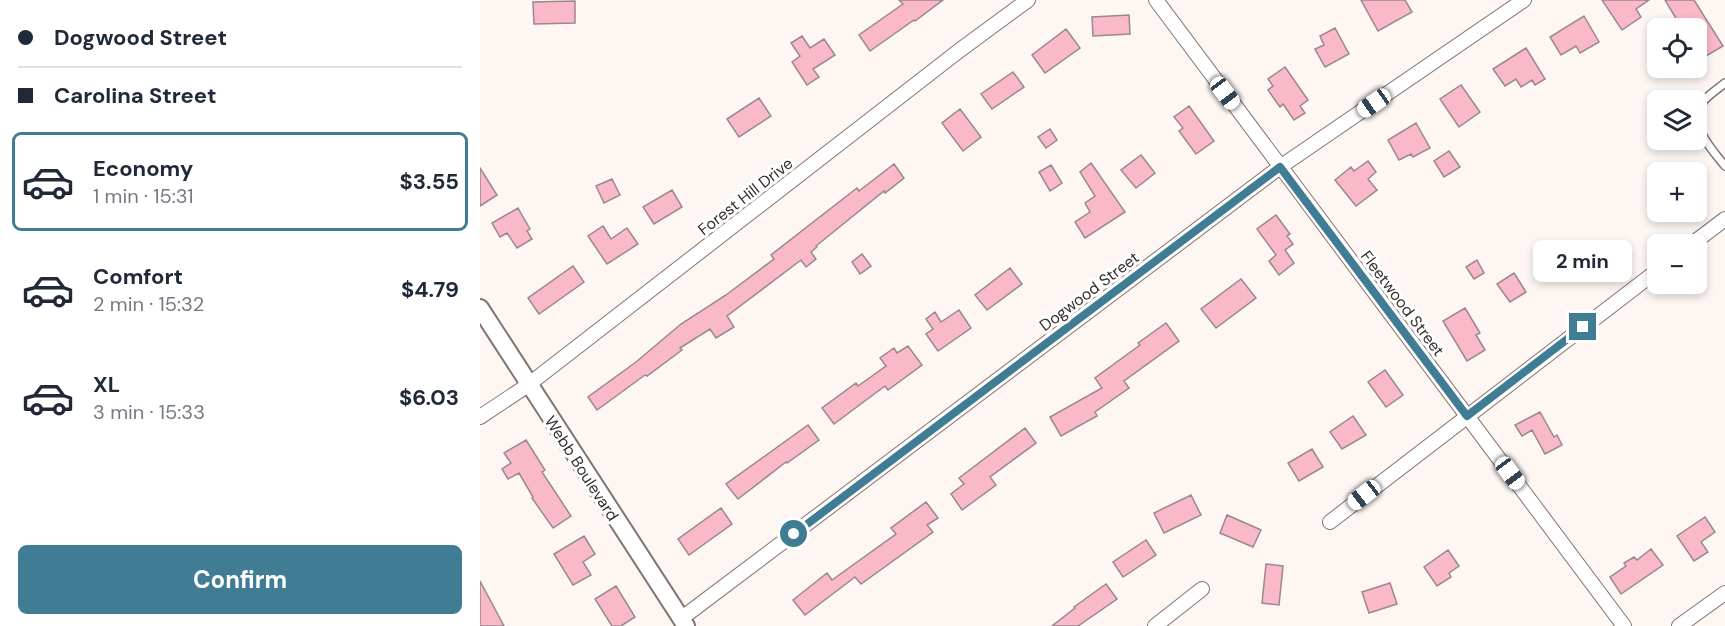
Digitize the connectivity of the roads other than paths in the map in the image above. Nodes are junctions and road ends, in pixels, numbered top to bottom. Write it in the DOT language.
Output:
graph roads {
  1 [pos="1028,0"];
  2 [pos="1155,0"];
  3 [pos="1524,0"];
  4 [pos="1725,83"];
  5 [pos="1725,166"];
  6 [pos="1280,167"];
  7 [pos="1725,219"];
  8 [pos="1705,234"];
  9 [pos="1647,278"];
  10 [pos="480,309"];
  11 [pos="528,385"];
  12 [pos="1467,416"];
  13 [pos="480,417"];
  14 [pos="1330,522"];
  15 [pos="1202,589"];
  16 [pos="1725,593"];
  17 [pos="684,622"];
  18 [pos="1155,626"];
  19 [pos="1624,626"];
  20 [pos="1679,626"];
  1 -- 11 [label="street, Forest Hill Drive"];
  2 -- 6 [label="street, Fleetwood Street"];
  3 -- 6 [label="street, Dogwood Street"];
  4 -- 5 [label="lane"];
  6 -- 12 [label="street, Fleetwood Street"];
  6 -- 17 [label="street, Dogwood Street"];
  7 -- 8 [label="street"];
  9 -- 12 [label="street"];
  10 -- 11 [label="street, Webb Boulevard"];
  11 -- 13 [label="street, Forest Hill Drive"];
  11 -- 17 [label="street, Webb Boulevard"];
  12 -- 14 [label="street"];
  12 -- 19 [label="street, Fleetwood Street"];
  15 -- 18 [label="street"];
  16 -- 20 [label="street"];
}
